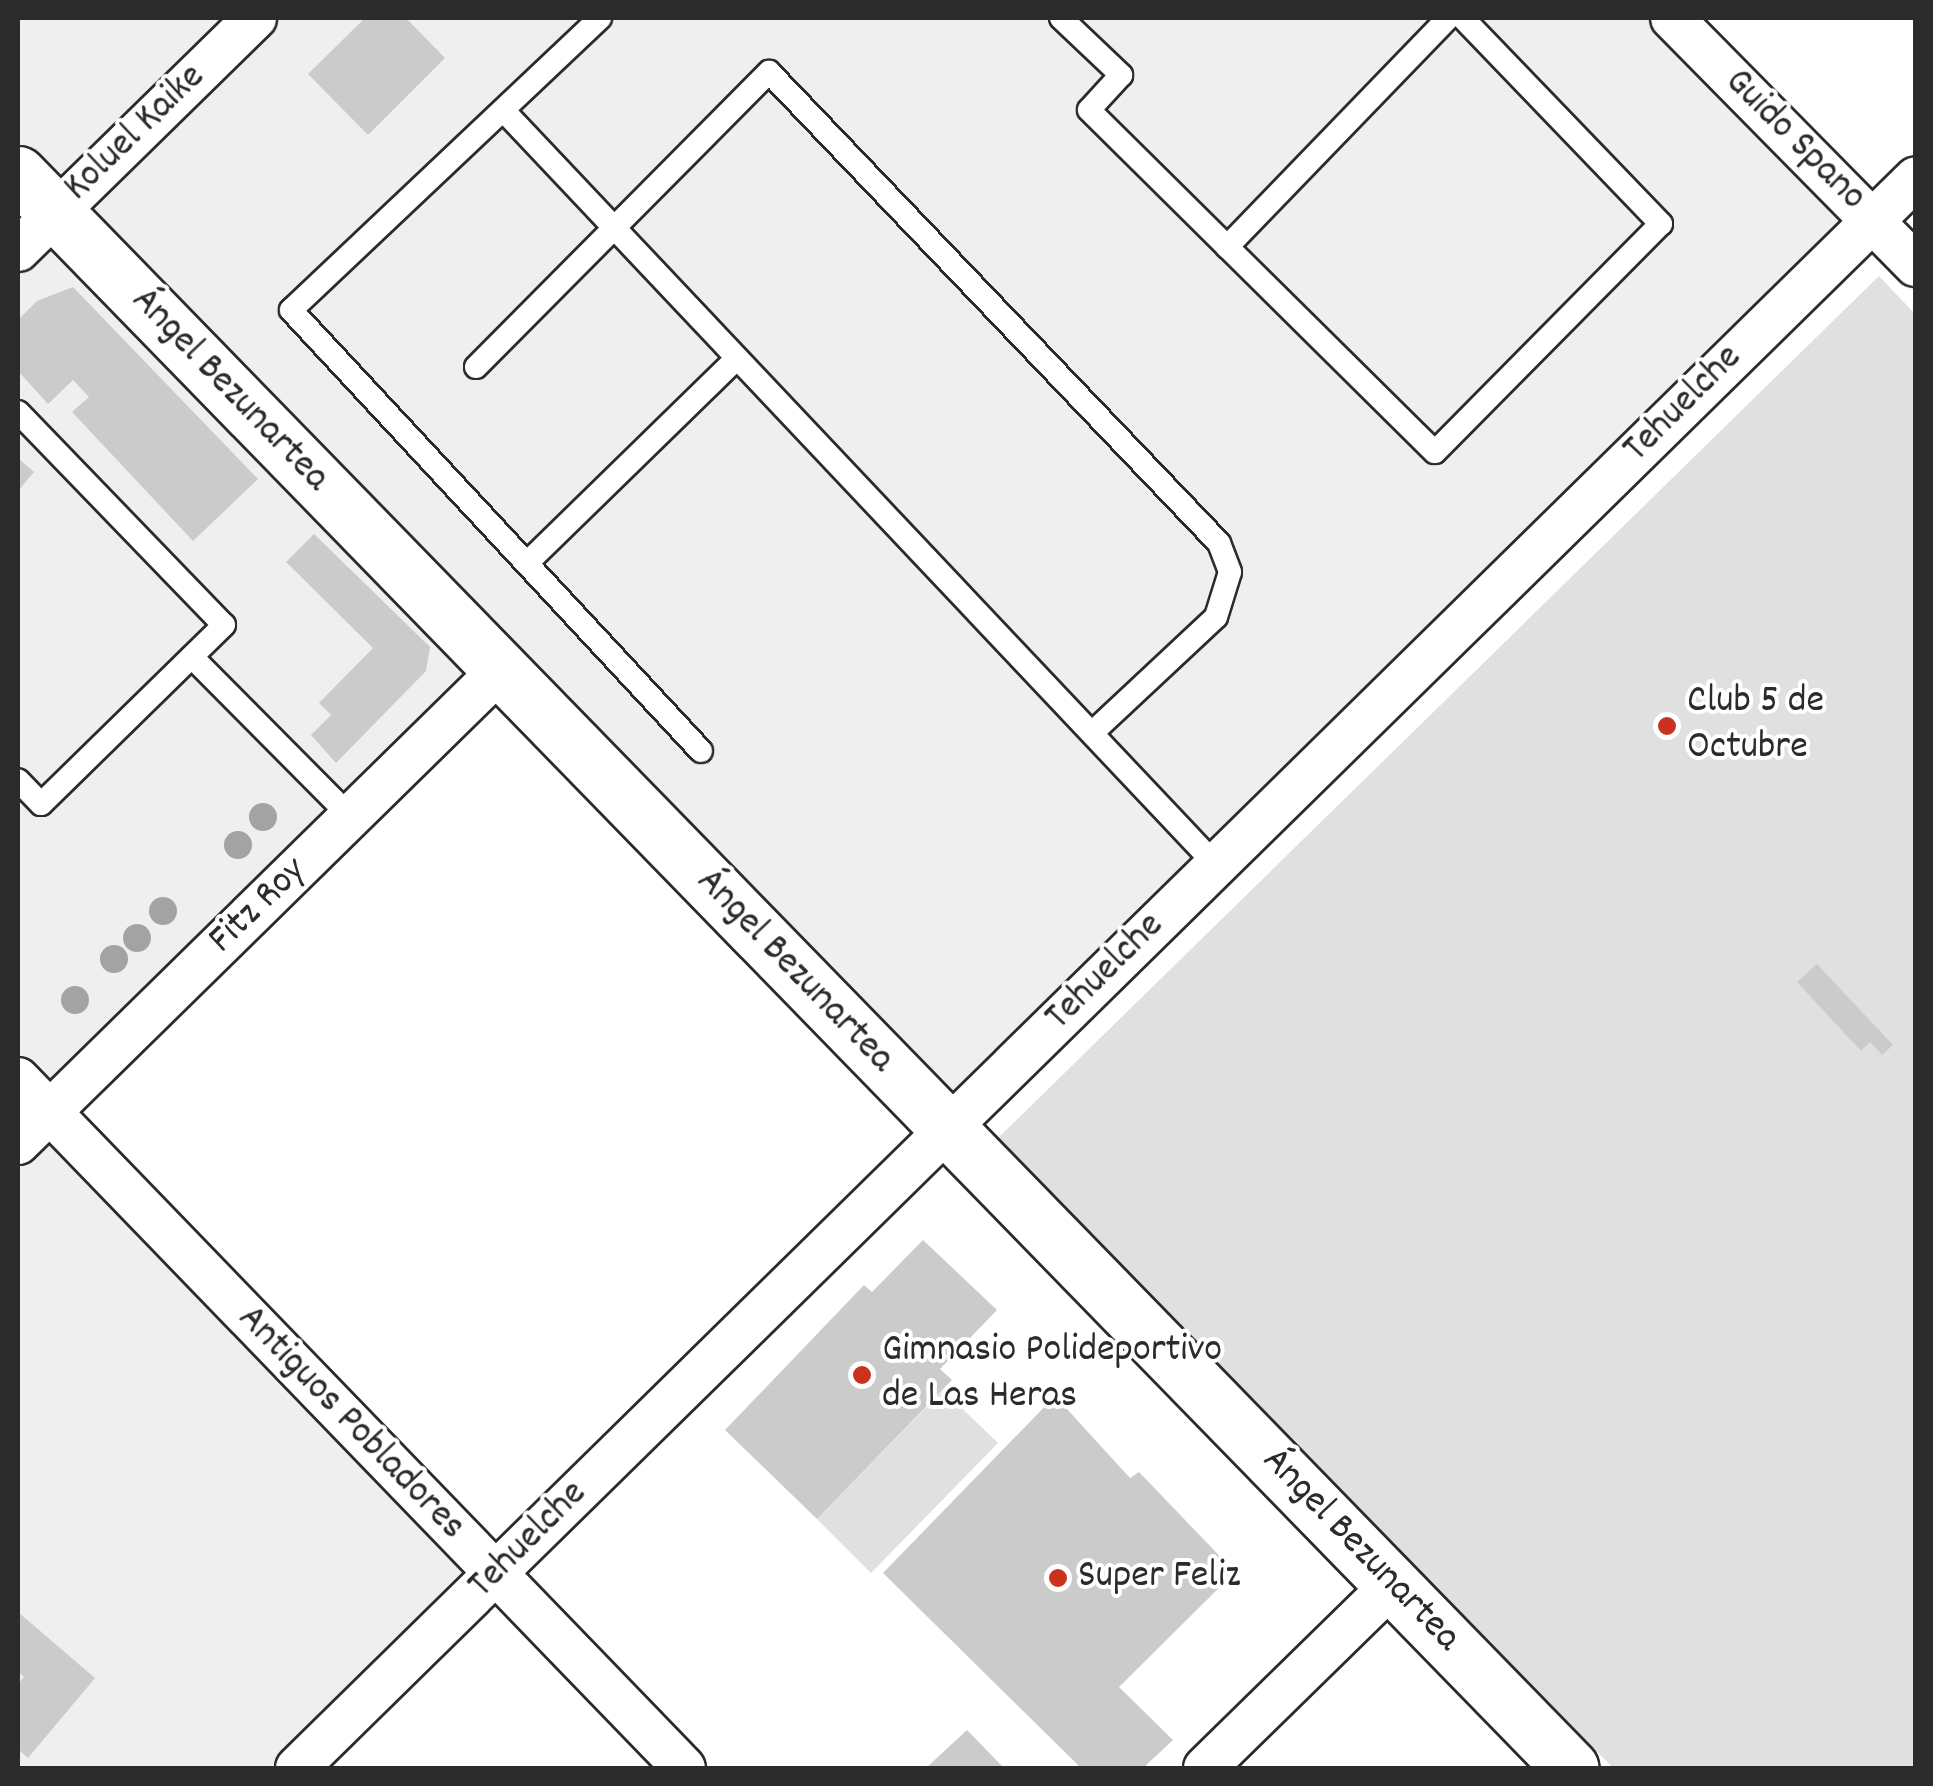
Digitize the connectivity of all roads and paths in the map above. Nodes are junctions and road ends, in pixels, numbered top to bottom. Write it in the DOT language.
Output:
graph roads {
  1 [pos="256,18"];
  2 [pos="600,18"];
  3 [pos="1061,18"];
  4 [pos="1448,18"];
  5 [pos="1463,18"];
  6 [pos="1672,18"];
  7 [pos="503,110"];
  8 [pos="18,174"];
  9 [pos="1916,178"];
  10 [pos="1872,220"];
  11 [pos="616,229"];
  12 [pos="36,232"];
  13 [pos="1227,247"];
  14 [pos="1916,265"];
  15 [pos="737,358"];
  16 [pos="476,367"];
  17 [pos="18,412"];
  18 [pos="527,563"];
  19 [pos="192,656"];
  20 [pos="500,670"];
  21 [pos="1093,732"];
  22 [pos="701,751"];
  23 [pos="18,780"];
  24 [pos="351,817"];
  25 [pos="1216,865"];
  26 [pos="18,1079"];
  27 [pos="50,1112"];
  28 [pos="948,1129"];
  29 [pos="18,1144"];
  30 [pos="495,1574"];
  31 [pos="1392,1585"];
  32 [pos="298,1768"];
  33 [pos="684,1768"];
  34 [pos="1205,1768"];
  35 [pos="1571,1768"];
  1 -- 12 [label="street, Koluel Kaike"];
  2 -- 7 [label="lane"];
  3 -- 13 [label="lane"];
  4 -- 13 [label="lane"];
  5 -- 13 [label="lane"];
  6 -- 10 [label="street, Guido Spano"];
  7 -- 11 [label="lane"];
  7 -- 18 [label="lane"];
  8 -- 12 [label="street, Ángel Bezunartea"];
  9 -- 10 [label="street, Tehuelche"];
  10 -- 14 [label="street, Guido Spano"];
  10 -- 25 [label="street, Tehuelche"];
  11 -- 15 [label="lane"];
  11 -- 16 [label="lane"];
  11 -- 21 [label="lane"];
  12 -- 20 [label="street, Ángel Bezunartea"];
  15 -- 18 [label="lane"];
  15 -- 21 [label="lane"];
  17 -- 19 [label="lane"];
  18 -- 22 [label="lane"];
  19 -- 23 [label="lane"];
  19 -- 24 [label="lane"];
  20 -- 24 [label="street, Fitz Roy"];
  20 -- 28 [label="street, Ángel Bezunartea"];
  21 -- 25 [label="lane"];
  24 -- 27 [label="street, Fitz Roy"];
  25 -- 28 [label="street, Tehuelche"];
  26 -- 27 [label="street, Antiguos Pobladores"];
  27 -- 29 [label="street, Fitz Roy"];
  27 -- 30 [label="street, Antiguos Pobladores"];
  28 -- 30 [label="street, Tehuelche"];
  28 -- 31 [label="street, Ángel Bezunartea"];
  30 -- 32 [label="street, Tehuelche"];
  30 -- 33 [label="street, Antiguos Pobladores"];
  31 -- 34 [label="street"];
  31 -- 35 [label="street, Ángel Bezunartea"];
}
